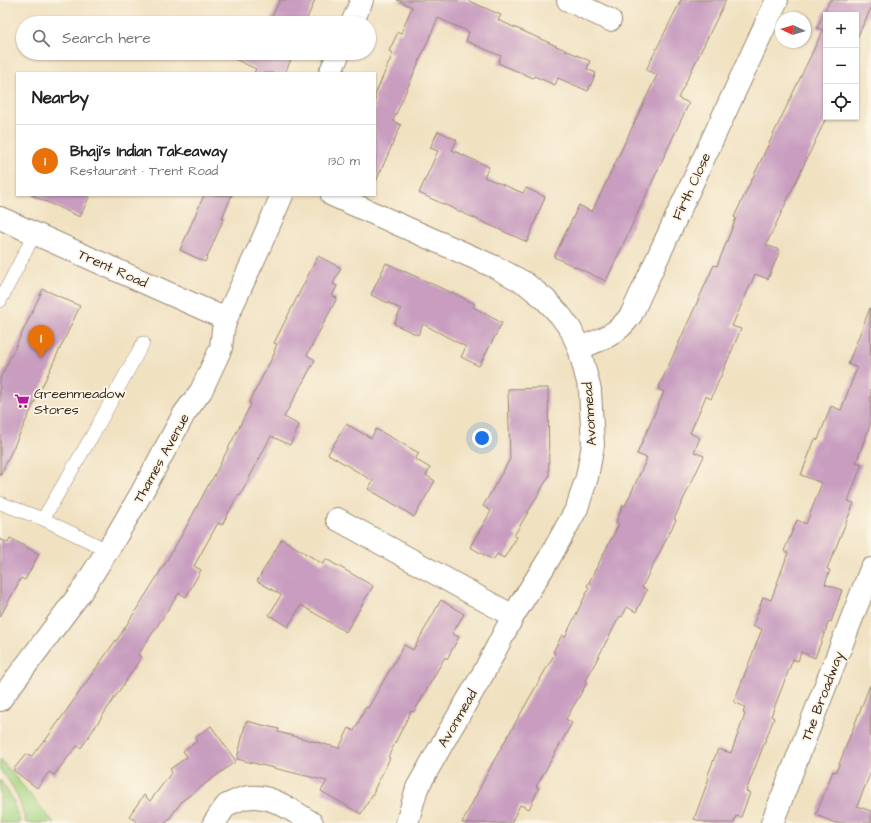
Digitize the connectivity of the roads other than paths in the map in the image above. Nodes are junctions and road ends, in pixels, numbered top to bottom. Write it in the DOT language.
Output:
graph roads {
  1 [pos="362,0"];
  2 [pos="568,0"];
  3 [pos="776,0"];
  4 [pos="599,10"];
  5 [pos="355,16"];
  6 [pos="336,60"];
  7 [pos="330,72"];
  8 [pos="282,196"];
  9 [pos="334,196"];
  10 [pos="0,218"];
  11 [pos="35,233"];
  12 [pos="4,284"];
  13 [pos="0,301"];
  14 [pos="226,319"];
  15 [pos="143,343"];
  16 [pos="579,348"];
  17 [pos="0,503"];
  18 [pos="43,519"];
  19 [pos="337,519"];
  20 [pos="107,550"];
  21 [pos="871,569"];
  22 [pos="513,616"];
  23 [pos="3,691"];
  24 [pos="214,823"];
  25 [pos="312,823"];
  26 [pos="407,823"];
  27 [pos="772,823"];
  1 -- 5 [label="street"];
  2 -- 4 [label="street"];
  3 -- 16 [label="street, Firth Close"];
  6 -- 7 [label="street"];
  8 -- 14 [label="street, Thames Avenue"];
  9 -- 16 [label="street, Avonmead"];
  10 -- 11 [label="street, Trent Road"];
  11 -- 12 [label="lane"];
  11 -- 14 [label="street, Trent Road"];
  12 -- 13 [label="lane"];
  14 -- 20 [label="street, Thames Avenue"];
  15 -- 18 [label="lane"];
  16 -- 22 [label="street, Avonmead"];
  17 -- 18 [label="lane"];
  18 -- 20 [label="lane"];
  19 -- 22 [label="street"];
  20 -- 23 [label="street, Thames Avenue"];
  21 -- 27 [label="street, The Broadway"];
  22 -- 26 [label="street, Avonmead"];
  24 -- 25 [label="street"];
}
